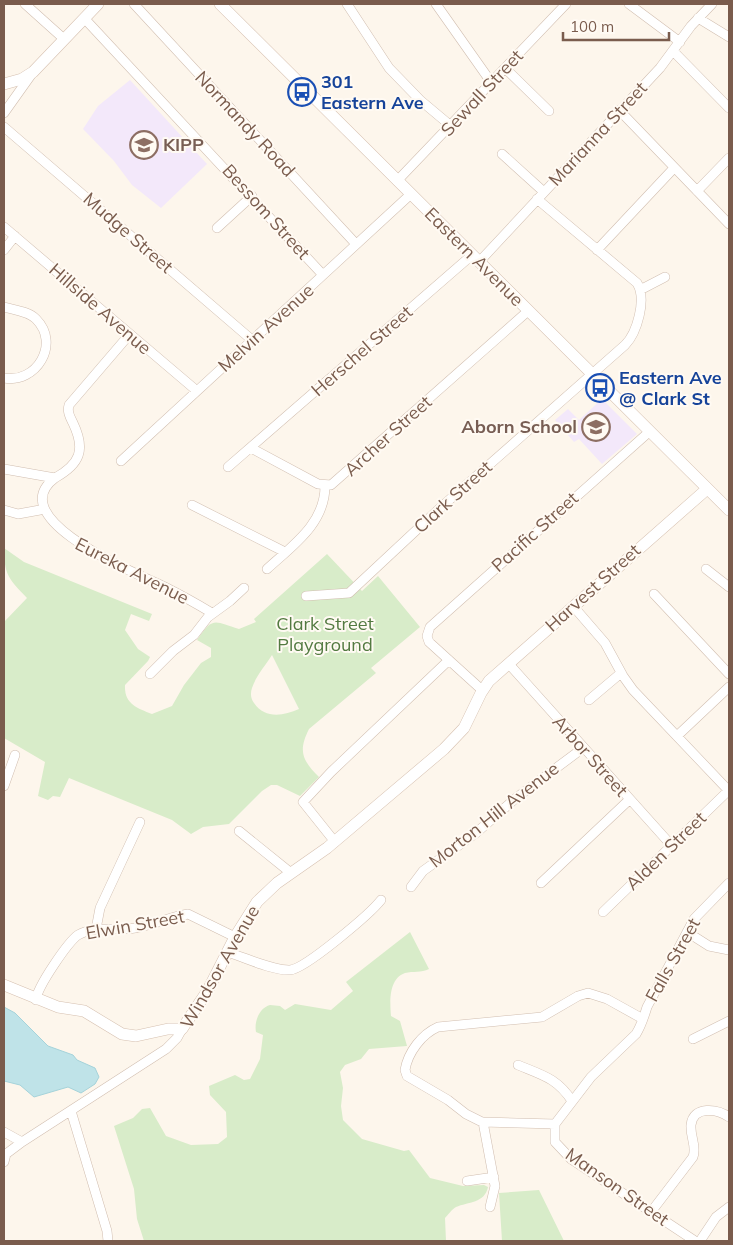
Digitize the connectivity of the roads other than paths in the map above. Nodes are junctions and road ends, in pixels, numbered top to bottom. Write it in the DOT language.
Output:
graph roads {
  1 [pos="25,4"];
  2 [pos="98,4"];
  3 [pos="134,4"];
  4 [pos="220,4"];
  5 [pos="347,4"];
  6 [pos="436,4"];
  7 [pos="566,4"];
  8 [pos="629,4"];
  9 [pos="712,4"];
  10 [pos="84,18"];
  11 [pos="698,18"];
  12 [pos="729,36"];
  13 [pos="64,39"];
  14 [pos="680,42"];
  15 [pos="674,52"];
  16 [pos="38,67"];
  17 [pos="505,68"];
  18 [pos="492,82"];
  19 [pos="4,84"];
  20 [pos="729,108"];
  21 [pos="619,110"];
  22 [pos="549,111"];
  23 [pos="4,113"];
  24 [pos="4,126"];
  25 [pos="451,126"];
  26 [pos="502,154"];
  27 [pos="729,158"];
  28 [pos="674,168"];
  29 [pos="397,181"];
  30 [pos="697,191"];
  31 [pos="411,194"];
  32 [pos="252,196"];
  33 [pos="540,196"];
  34 [pos="729,224"];
  35 [pos="4,227"];
  36 [pos="217,228"];
  37 [pos="15,236"];
  38 [pos="356,244"];
  39 [pos="4,250"];
  40 [pos="598,250"];
  41 [pos="476,258"];
  42 [pos="323,275"];
  43 [pos="665,277"];
  44 [pos="640,290"];
  45 [pos="4,307"];
  46 [pos="528,311"];
  47 [pos="129,335"];
  48 [pos="252,340"];
  49 [pos="591,374"];
  50 [pos="4,378"];
  51 [pos="196,391"];
  52 [pos="649,432"];
  53 [pos="251,448"];
  54 [pos="120,461"];
  55 [pos="228,466"];
  56 [pos="4,469"];
  57 [pos="55,478"];
  58 [pos="325,486"];
  59 [pos="707,488"];
  60 [pos="192,505"];
  61 [pos="4,510"];
  62 [pos="40,510"];
  63 [pos="729,510"];
  64 [pos="285,552"];
  65 [pos="706,569"];
  66 [pos="267,570"];
  67 [pos="729,587"];
  68 [pos="244,588"];
  69 [pos="654,594"];
  70 [pos="306,596"];
  71 [pos="573,606"];
  72 [pos="212,614"];
  73 [pos="449,660"];
  74 [pos="509,664"];
  75 [pos="621,673"];
  76 [pos="150,674"];
  77 [pos="729,674"];
  78 [pos="729,687"];
  79 [pos="482,690"];
  80 [pos="589,700"];
  81 [pos="677,736"];
  82 [pos="583,748"];
  83 [pos="15,755"];
  84 [pos="4,786"];
  85 [pos="729,790"];
  86 [pos="629,800"];
  87 [pos="140,822"];
  88 [pos="240,831"];
  89 [pos="335,842"];
  90 [pos="672,846"];
  91 [pos="291,873"];
  92 [pos="541,883"];
  93 [pos="729,883"];
  94 [pos="411,887"];
  95 [pos="381,900"];
  96 [pos="603,912"];
  97 [pos="96,929"];
  98 [pos="687,932"];
  99 [pos="235,936"];
  100 [pos="729,950"];
  101 [pos="227,952"];
  102 [pos="4,985"];
  103 [pos="36,1000"];
  104 [pos="643,1019"];
  105 [pos="729,1022"];
  106 [pos="182,1029"];
  107 [pos="693,1039"];
  108 [pos="518,1066"];
  109 [pos="572,1101"];
  110 [pos="71,1111"];
  111 [pos="729,1117"];
  112 [pos="483,1122"];
  113 [pos="555,1124"];
  114 [pos="4,1132"];
  115 [pos="22,1142"];
  116 [pos="4,1162"];
  117 [pos="494,1178"];
  118 [pos="466,1181"];
  119 [pos="490,1207"];
  120 [pos="729,1207"];
  121 [pos="651,1212"];
  122 [pos="108,1241"];
  123 [pos="695,1241"];
  124 [pos="700,1241"];
  1 -- 13 [label="street"];
  2 -- 10 [label="street"];
  3 -- 38 [label="street, Normandy Road"];
  4 -- 29 [label="street, Eastern Avenue"];
  5 -- 25 [label="street"];
  6 -- 18 [label="street"];
  7 -- 17 [label="street, Sewall Street"];
  8 -- 14 [label="street"];
  9 -- 11 [label="street, Marianna Street"];
  10 -- 13 [label="street"];
  10 -- 32 [label="street, Bessom Street"];
  11 -- 12 [label="street"];
  11 -- 14 [label="street, Marianna Street"];
  13 -- 16 [label="street"];
  14 -- 15 [label="street, Marianna Street"];
  15 -- 20 [label="street"];
  15 -- 21 [label="street, Marianna Street"];
  16 -- 19 [label="street"];
  16 -- 23 [label="street"];
  17 -- 18 [label="street, Sewall Street"];
  17 -- 22 [label="street"];
  18 -- 25 [label="street, Sewall Street"];
  21 -- 28 [label="street"];
  21 -- 33 [label="street, Marianna Street"];
  24 -- 48 [label="street, Mudge Street"];
  25 -- 29 [label="street, Sewall Street"];
  26 -- 33 [label="street"];
  27 -- 30 [label="street"];
  28 -- 30 [label="street"];
  28 -- 40 [label="street"];
  29 -- 31 [label="street, Eastern Avenue"];
  30 -- 34 [label="street"];
  31 -- 38 [label="street, Melvin Avenue"];
  31 -- 41 [label="street, Eastern Avenue"];
  32 -- 36 [label="street"];
  32 -- 42 [label="street, Bessom Street"];
  33 -- 40 [label="street"];
  33 -- 41 [label="street, Marianna Street"];
  35 -- 37 [label="street, Hillside Avenue"];
  37 -- 39 [label="street"];
  37 -- 47 [label="street, Hillside Avenue"];
  38 -- 42 [label="street, Melvin Avenue"];
  40 -- 44 [label="street"];
  41 -- 46 [label="street, Eastern Avenue"];
  41 -- 53 [label="street, Herschel Street"];
  42 -- 48 [label="street, Melvin Avenue"];
  43 -- 44 [label="street"];
  44 -- 49 [label="street, Clark Street"];
  45 -- 50 [label="street"];
  46 -- 49 [label="street, Eastern Avenue"];
  46 -- 58 [label="street, Archer Street"];
  47 -- 51 [label="street, Hillside Avenue"];
  47 -- 57 [label="street"];
  48 -- 51 [label="street, Melvin Avenue"];
  49 -- 52 [label="street, Eastern Avenue"];
  49 -- 70 [label="street, Clark Street"];
  51 -- 54 [label="street, Melvin Avenue"];
  52 -- 59 [label="street, Eastern Avenue"];
  52 -- 73 [label="street, Pacific Street"];
  53 -- 55 [label="street, Herschel Street"];
  53 -- 58 [label="street"];
  56 -- 57 [label="street"];
  57 -- 62 [label="street"];
  58 -- 64 [label="street, Archer Street"];
  59 -- 63 [label="street, Eastern Avenue"];
  59 -- 71 [label="street, Harvest Street"];
  60 -- 64 [label="street"];
  61 -- 62 [label="street"];
  62 -- 72 [label="street, Eureka Avenue"];
  64 -- 66 [label="street, Archer Street"];
  65 -- 67 [label="street"];
  68 -- 72 [label="street"];
  69 -- 77 [label="street"];
  71 -- 74 [label="street, Harvest Street"];
  71 -- 75 [label="street"];
  72 -- 76 [label="street"];
  73 -- 79 [label="street"];
  73 -- 89 [label="street"];
  74 -- 79 [label="street, Harvest Street"];
  74 -- 82 [label="street, Arbor Street"];
  75 -- 80 [label="street"];
  75 -- 81 [label="street"];
  78 -- 81 [label="street"];
  79 -- 89 [label="street, Windsor Avenue"];
  81 -- 85 [label="street"];
  82 -- 86 [label="street, Arbor Street"];
  82 -- 94 [label="street, Morton Hill Avenue"];
  83 -- 84 [label="street"];
  85 -- 90 [label="street, Alden Street"];
  86 -- 90 [label="street, Arbor Street"];
  86 -- 92 [label="street"];
  87 -- 97 [label="street"];
  88 -- 91 [label="street"];
  89 -- 91 [label="street, Windsor Avenue"];
  90 -- 96 [label="street, Alden Street"];
  91 -- 99 [label="street, Windsor Avenue"];
  93 -- 98 [label="street, Falls Street"];
  95 -- 101 [label="street"];
  97 -- 99 [label="street, Elwin Street"];
  97 -- 103 [label="street, Elwin Street"];
  98 -- 100 [label="street"];
  98 -- 104 [label="street, Falls Street"];
  99 -- 101 [label="street, Windsor Avenue"];
  101 -- 106 [label="street, Windsor Avenue"];
  102 -- 103 [label="street"];
  103 -- 106 [label="street"];
  104 -- 109 [label="street, Falls Street"];
  104 -- 112 [label="street"];
  105 -- 107 [label="street"];
  106 -- 110 [label="street, Windsor Avenue"];
  108 -- 109 [label="street"];
  109 -- 113 [label="street, Falls Street"];
  110 -- 115 [label="street, Windsor Avenue"];
  110 -- 122 [label="street"];
  111 -- 121 [label="street"];
  112 -- 113 [label="street"];
  112 -- 117 [label="street"];
  113 -- 121 [label="street, Manson Street"];
  114 -- 115 [label="street"];
  115 -- 116 [label="street, Windsor Avenue"];
  117 -- 118 [label="street"];
  117 -- 119 [label="street"];
  120 -- 124 [label="street"];
  121 -- 123 [label="street, Manson Street"];
}
